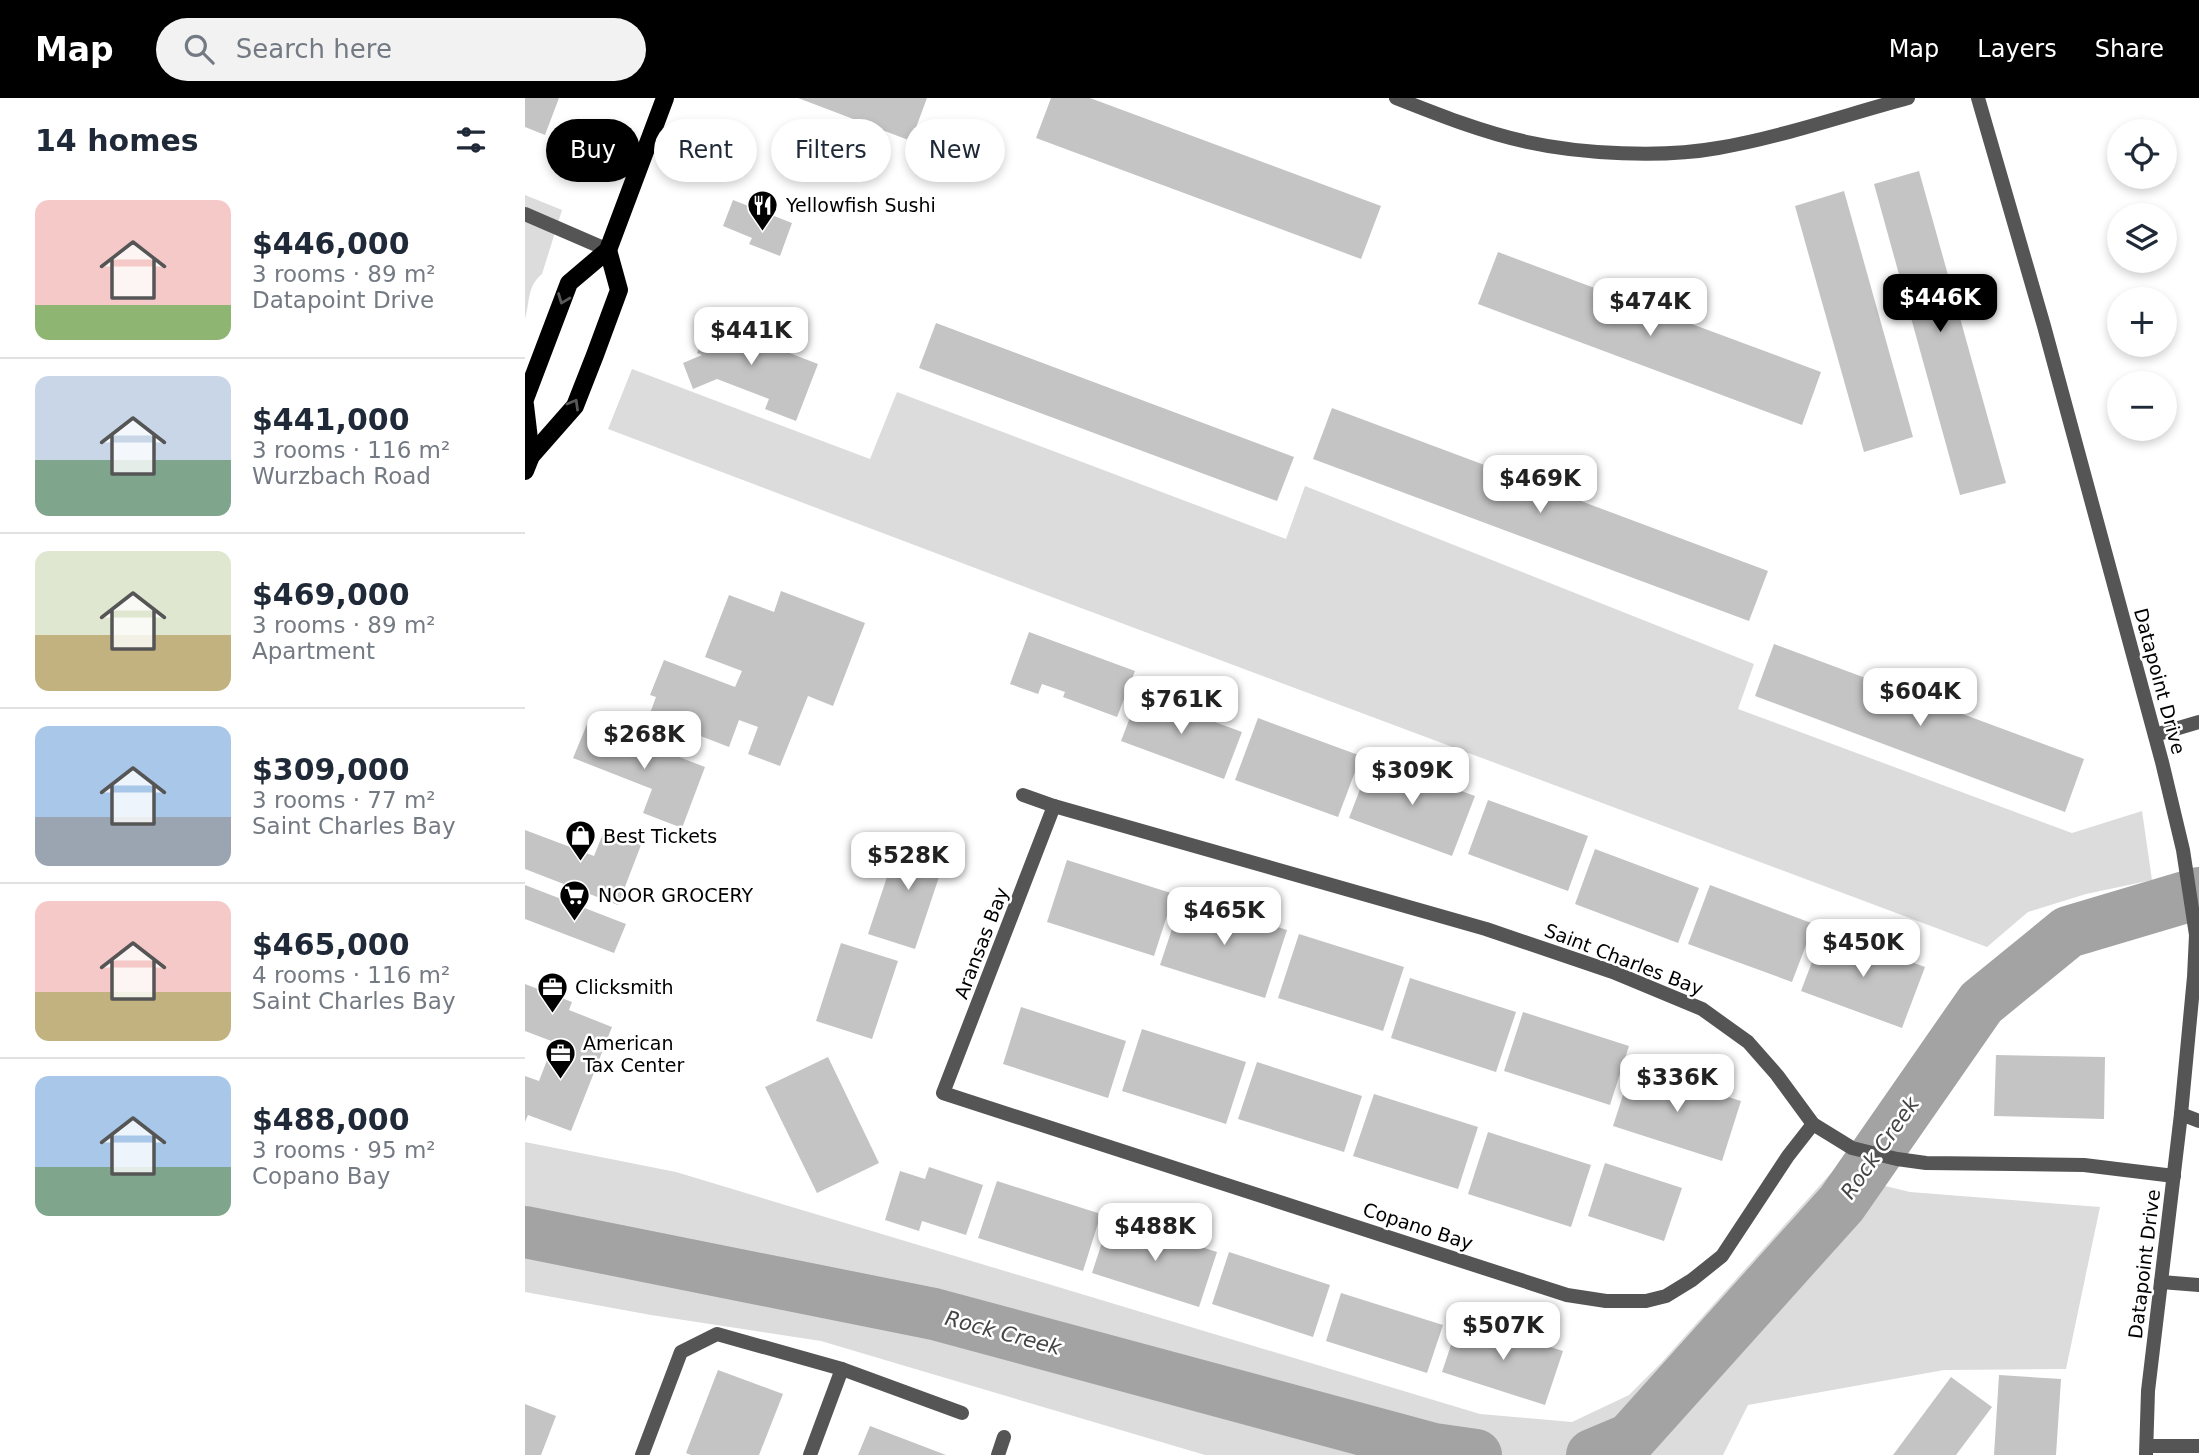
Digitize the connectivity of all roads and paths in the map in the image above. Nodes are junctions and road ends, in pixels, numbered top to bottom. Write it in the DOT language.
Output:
graph roads {
  1 [pos="665,98"];
  2 [pos="1396,98"];
  3 [pos="1908,98"];
  4 [pos="1978,98"];
  5 [pos="525,214"];
  6 [pos="608,250"];
  7 [pos="525,399"];
  8 [pos="525,405"];
  9 [pos="528,463"];
  10 [pos="2199,722"];
  11 [pos="2155,735"];
  12 [pos="1023,795"];
  13 [pos="1054,806"];
  14 [pos="2197,955"];
  15 [pos="943,1093"];
  16 [pos="2181,1114"];
  17 [pos="2199,1121"];
  18 [pos="1813,1124"];
  19 [pos="2174,1176"];
  20 [pos="2161,1282"];
  21 [pos="2199,1286"];
  22 [pos="842,1369"];
  23 [pos="962,1413"];
  24 [pos="1004,1437"];
  25 [pos="2199,1446"];
  26 [pos="2146,1451"];
  27 [pos="642,1455"];
  28 [pos="810,1455"];
  29 [pos="998,1455"];
  1 -- 6 [label="main road"];
  2 -- 3 [label="street"];
  4 -- 11 [label="street, Datapoint Drive"];
  5 -- 6 [label="street"];
  6 -- 7 [label="main road, one-way"];
  9 -- 6 [label="main road, one-way"];
  8 -- 9 [label="main road"];
  10 -- 11 [label="street"];
  11 -- 14 [label="street, Datapoint Drive"];
  12 -- 13 [label="street, Saint Charles Bay"];
  13 -- 15 [label="street, Aransas Bay"];
  13 -- 18 [label="street, Saint Charles Bay"];
  14 -- 16 [label="street, Datapoint Drive"];
  15 -- 18 [label="street, Copano Bay"];
  16 -- 17 [label="street"];
  16 -- 19 [label="street, Datapoint Drive"];
  18 -- 19 [label="street, Saint Charles Bay"];
  19 -- 20 [label="street, Datapoint Drive"];
  20 -- 21 [label="street"];
  20 -- 26 [label="street, Datapoint Drive"];
  22 -- 23 [label="street"];
  22 -- 27 [label="street"];
  22 -- 28 [label="street"];
  24 -- 29 [label="street"];
  25 -- 26 [label="street"];
}
